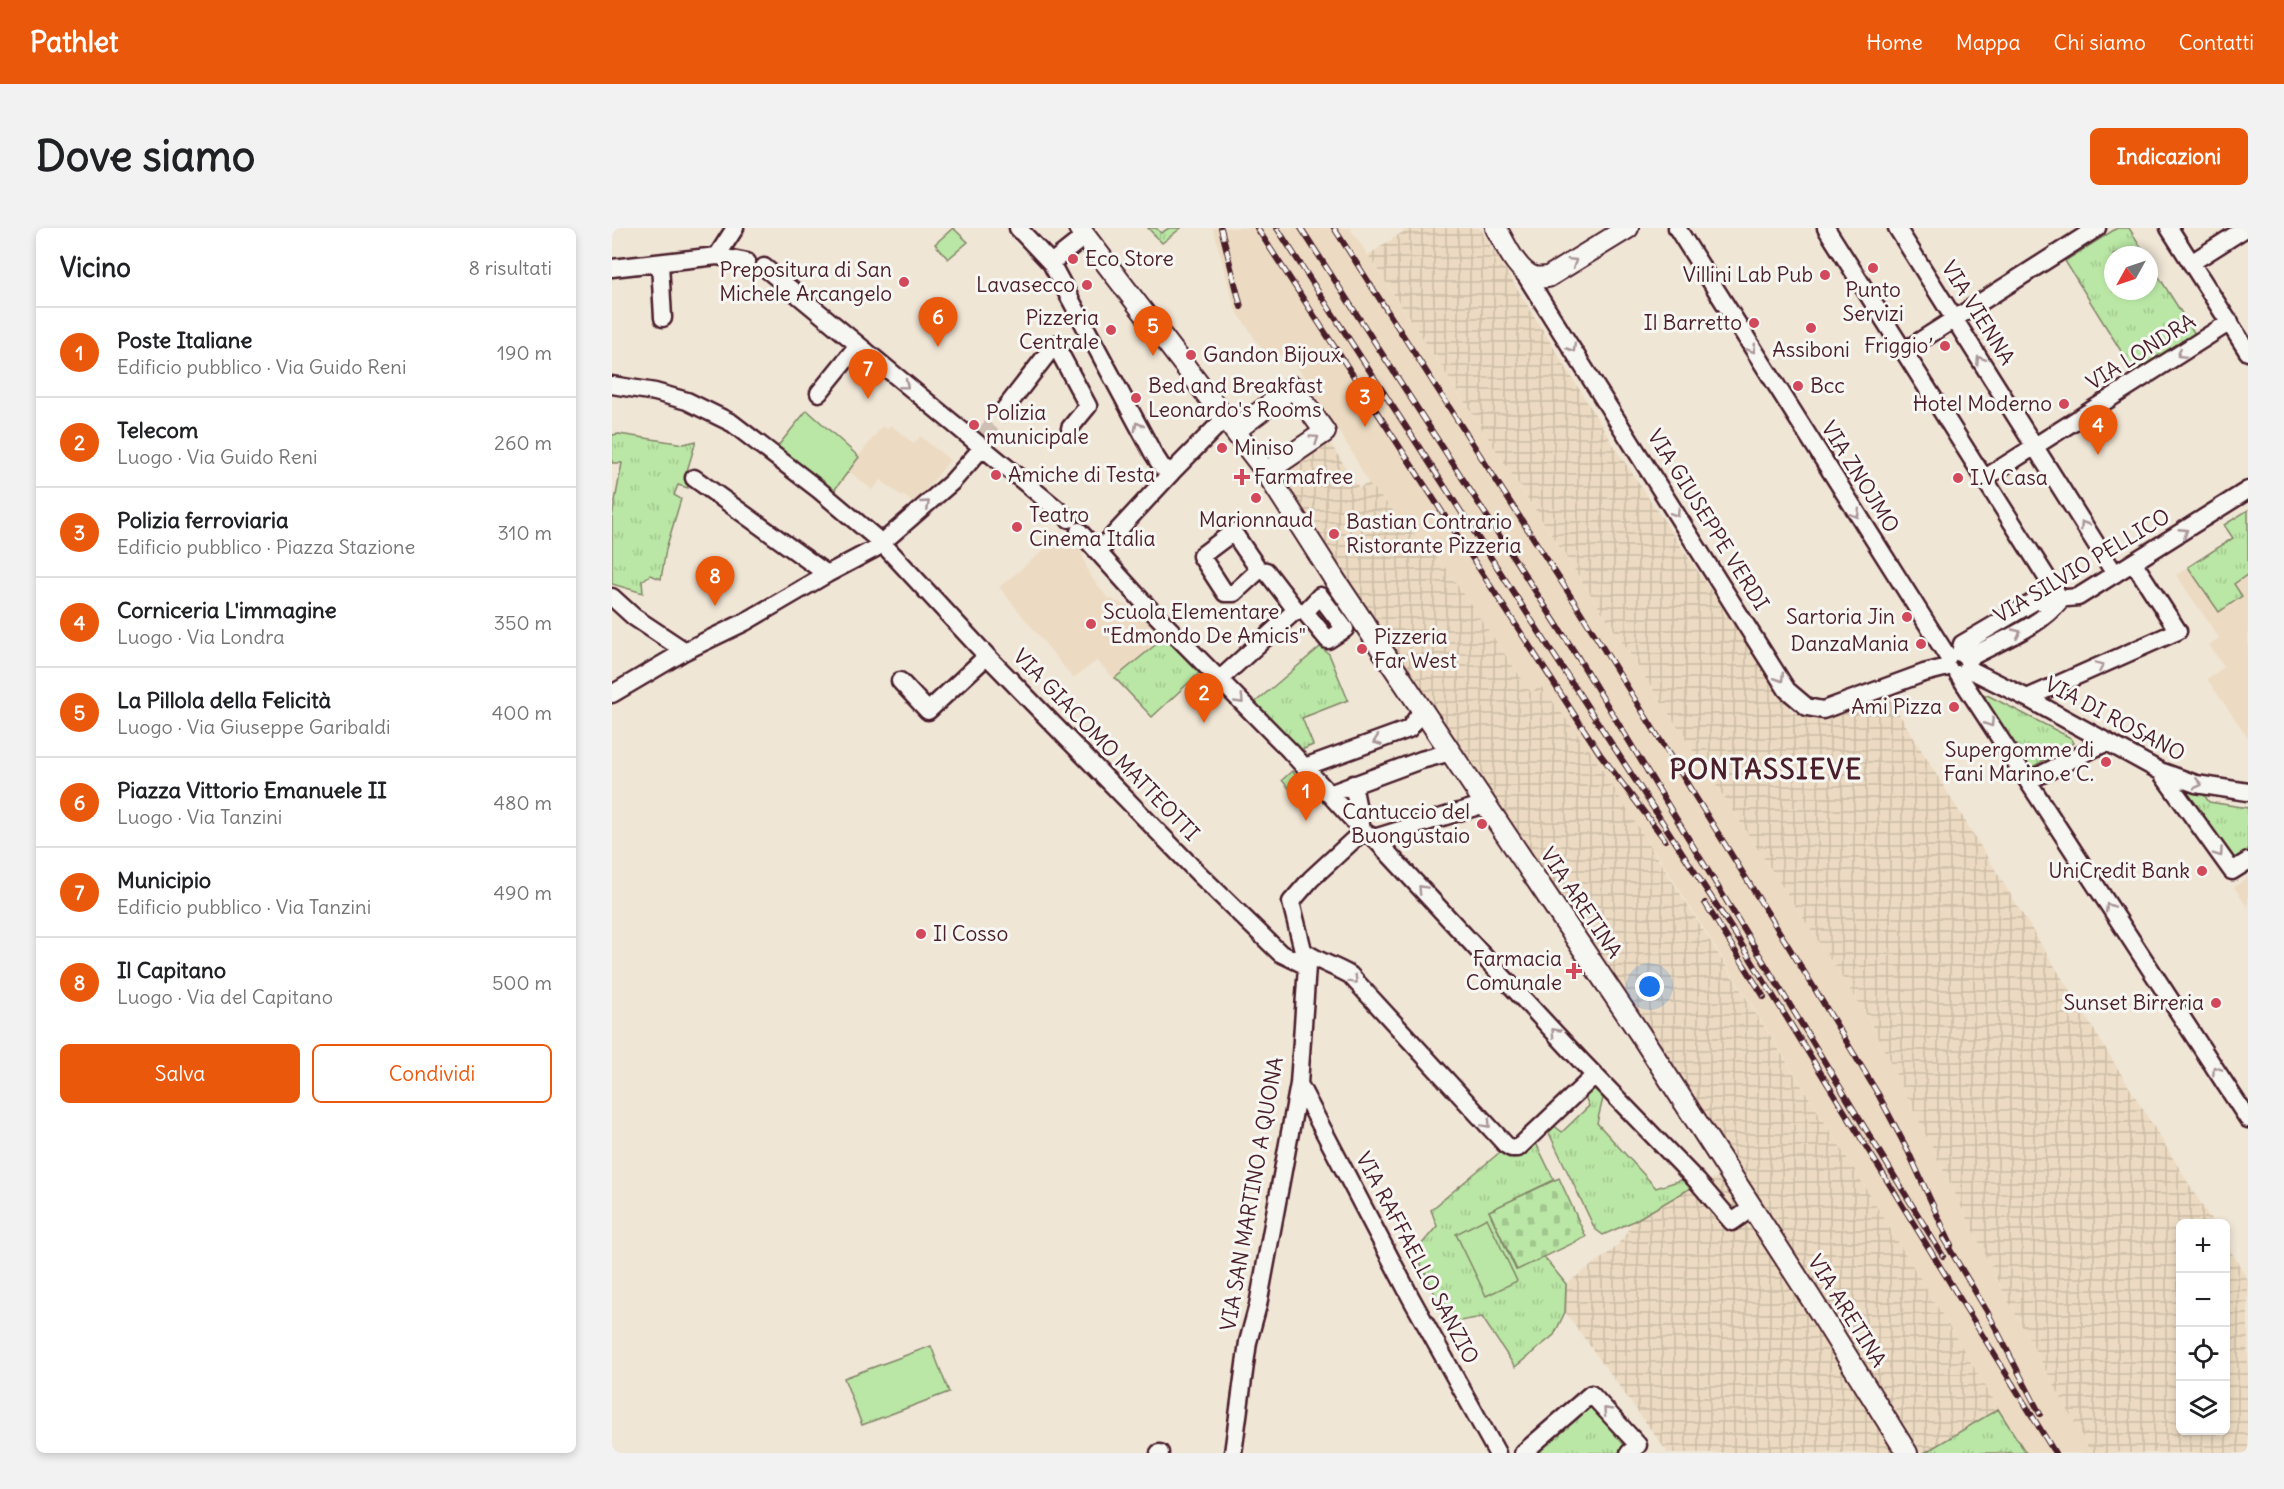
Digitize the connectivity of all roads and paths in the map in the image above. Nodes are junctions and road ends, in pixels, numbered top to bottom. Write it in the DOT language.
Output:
graph roads {
  1 [pos="735,228"];
  2 [pos="1018,228"];
  3 [pos="1496,228"];
  4 [pos="1628,228"];
  5 [pos="1677,228"];
  6 [pos="1827,228"];
  7 [pos="1898,228"];
  8 [pos="2097,228"];
  9 [pos="2169,228"];
  10 [pos="2246,228"];
  11 [pos="1082,232"];
  12 [pos="717,256"];
  13 [pos="747,262"];
  14 [pos="2191,262"];
  15 [pos="660,263"];
  16 [pos="1051,263"];
  17 [pos="764,267"];
  18 [pos="612,268"];
  19 [pos="1521,268"];
  20 [pos="1548,277"];
  21 [pos="1540,298"];
  22 [pos="1954,317"];
  23 [pos="663,318"];
  24 [pos="2230,322"];
  25 [pos="858,345"];
  26 [pos="1904,351"];
  27 [pos="2248,352"];
  28 [pos="612,385"];
  29 [pos="819,393"];
  30 [pos="1004,410"];
  31 [pos="1231,424"];
  32 [pos="1070,428"];
  33 [pos="980,443"];
  34 [pos="2034,447"];
  35 [pos="1172,472"];
  36 [pos="1266,472"];
  37 [pos="694,478"];
  38 [pos="1985,478"];
  39 [pos="2248,490"];
  40 [pos="883,544"];
  41 [pos="1098,552"];
  42 [pos="2134,563"];
  43 [pos="1258,570"];
  44 [pos="827,574"];
  45 [pos="2115,574"];
  46 [pos="612,597"];
  47 [pos="2061,600"];
  48 [pos="685,651"];
  49 [pos="987,656"];
  50 [pos="1958,663"];
  51 [pos="1220,679"];
  52 [pos="900,681"];
  53 [pos="612,694"];
  54 [pos="2027,698"];
  55 [pos="1424,710"];
  56 [pos="2107,742"];
  57 [pos="1450,752"];
  58 [pos="1306,769"];
  59 [pos="2160,771"];
  60 [pos="2028,781"];
  61 [pos="1353,784"];
  62 [pos="2248,792"];
  63 [pos="1329,794"];
  64 [pos="1485,804"];
  65 [pos="1368,834"];
  66 [pos="2248,861"];
  67 [pos="1306,959"];
  68 [pos="1595,1075"];
  69 [pos="1299,1084"];
  70 [pos="2248,1119"];
  71 [pos="1752,1209"];
  72 [pos="1233,1453"];
  73 [pos="1497,1453"];
  74 [pos="1523,1453"];
  75 [pos="1629,1453"];
  76 [pos="1907,1453"];
  1 -- 12 [label="street"];
  2 -- 16 [label="street"];
  3 -- 19 [label="street, VIA GIUSEPPE VERDI"];
  20 -- 4 [label="street, one-way"];
  5 -- 50 [label="street, VIA ZNOJMO, one-way"];
  6 -- 26 [label="street"];
  7 -- 22 [label="street, VIA VIENNA"];
  8 -- 22 [label="street"];
  9 -- 14 [label="street"];
  10 -- 14 [label="street"];
  11 -- 16 [label="street"];
  11 -- 31 [label="street, VIA ARETINA"];
  12 -- 13 [label="street"];
  12 -- 15 [label="street"];
  14 -- 24 [label="street"];
  15 -- 18 [label="street"];
  15 -- 23 [label="street"];
  35 -- 16 [label="street, one-way"];
  17 -- 25 [label="street"];
  19 -- 20 [label="street"];
  19 -- 21 [label="street, VIA GIUSEPPE VERDI"];
  20 -- 21 [label="street"];
  21 -- 50 [label="street, VIA GIUSEPPE VERDI, one-way"];
  22 -- 26 [label="street"];
  34 -- 22 [label="street, VIA VIENNA, one-way"];
  24 -- 27 [label="street"];
  24 -- 34 [label="street, VIA LONDRA, one-way"];
  25 -- 29 [label="street"];
  25 -- 33 [label="street, one-way"];
  26 -- 38 [label="street"];
  28 -- 40 [label="street, VIA GIACOMO MATTEOTTI"];
  30 -- 32 [label="street"];
  31 -- 35 [label="street"];
  31 -- 36 [label="street, VIA ARETINA"];
  36 -- 31 [label="street, one-way"];
  40 -- 33 [label="street, one-way"];
  33 -- 41 [label="street"];
  34 -- 38 [label="street, VIA LONDRA"];
  45 -- 34 [label="street, VIA VIENNA, one-way"];
  35 -- 41 [label="street"];
  36 -- 55 [label="street, VIA ARETINA"];
  37 -- 44 [label="street"];
  38 -- 47 [label="street"];
  42 -- 39 [label="street, VIA SILVIO PELLICO, one-way"];
  40 -- 44 [label="street"];
  40 -- 49 [label="street, VIA GIACOMO MATTEOTTI"];
  41 -- 51 [label="street"];
  42 -- 45 [label="street, VIA SILVIO PELLICO"];
  54 -- 42 [label="street, one-way"];
  43 -- 51 [label="street"];
  44 -- 48 [label="street"];
  45 -- 47 [label="street, VIA SILVIO PELLICO"];
  46 -- 48 [label="street"];
  47 -- 50 [label="street, VIA SILVIO PELLICO"];
  48 -- 53 [label="street"];
  49 -- 52 [label="street"];
  49 -- 67 [label="street, VIA GIACOMO MATTEOTTI"];
  50 -- 54 [label="street, VIA DI ROSANO"];
  50 -- 60 [label="street, VIA ZNOJMO, one-way"];
  51 -- 58 [label="street, one-way"];
  54 -- 56 [label="street, VIA DI ROSANO"];
  55 -- 57 [label="street, VIA ARETINA"];
  55 -- 58 [label="street, one-way"];
  56 -- 59 [label="street, VIA DI ROSANO"];
  56 -- 60 [label="street"];
  57 -- 61 [label="street"];
  57 -- 64 [label="street, VIA ARETINA"];
  58 -- 63 [label="street"];
  59 -- 62 [label="street, VIA DI ROSANO, one-way"];
  59 -- 66 [label="street, one-way"];
  70 -- 60 [label="street, VIA ZNOJMO, one-way"];
  61 -- 63 [label="street"];
  61 -- 65 [label="street"];
  63 -- 65 [label="street"];
  64 -- 65 [label="street"];
  64 -- 71 [label="street, VIA ARETINA"];
  65 -- 67 [label="street, VIA SAN MARTINO A QUONA"];
  68 -- 65 [label="street, one-way"];
  67 -- 68 [label="street, VIA GIACOMO MATTEOTTI, one-way"];
  67 -- 69 [label="street, VIA SAN MARTINO A QUONA"];
  68 -- 71 [label="street"];
  69 -- 72 [label="street, VIA SAN MARTINO A QUONA"];
  69 -- 73 [label="street, VIA RAFFAELLO SANZIO"];
  71 -- 76 [label="street, VIA ARETINA"];
  75 -- 74 [label="street, one-way"];
}
